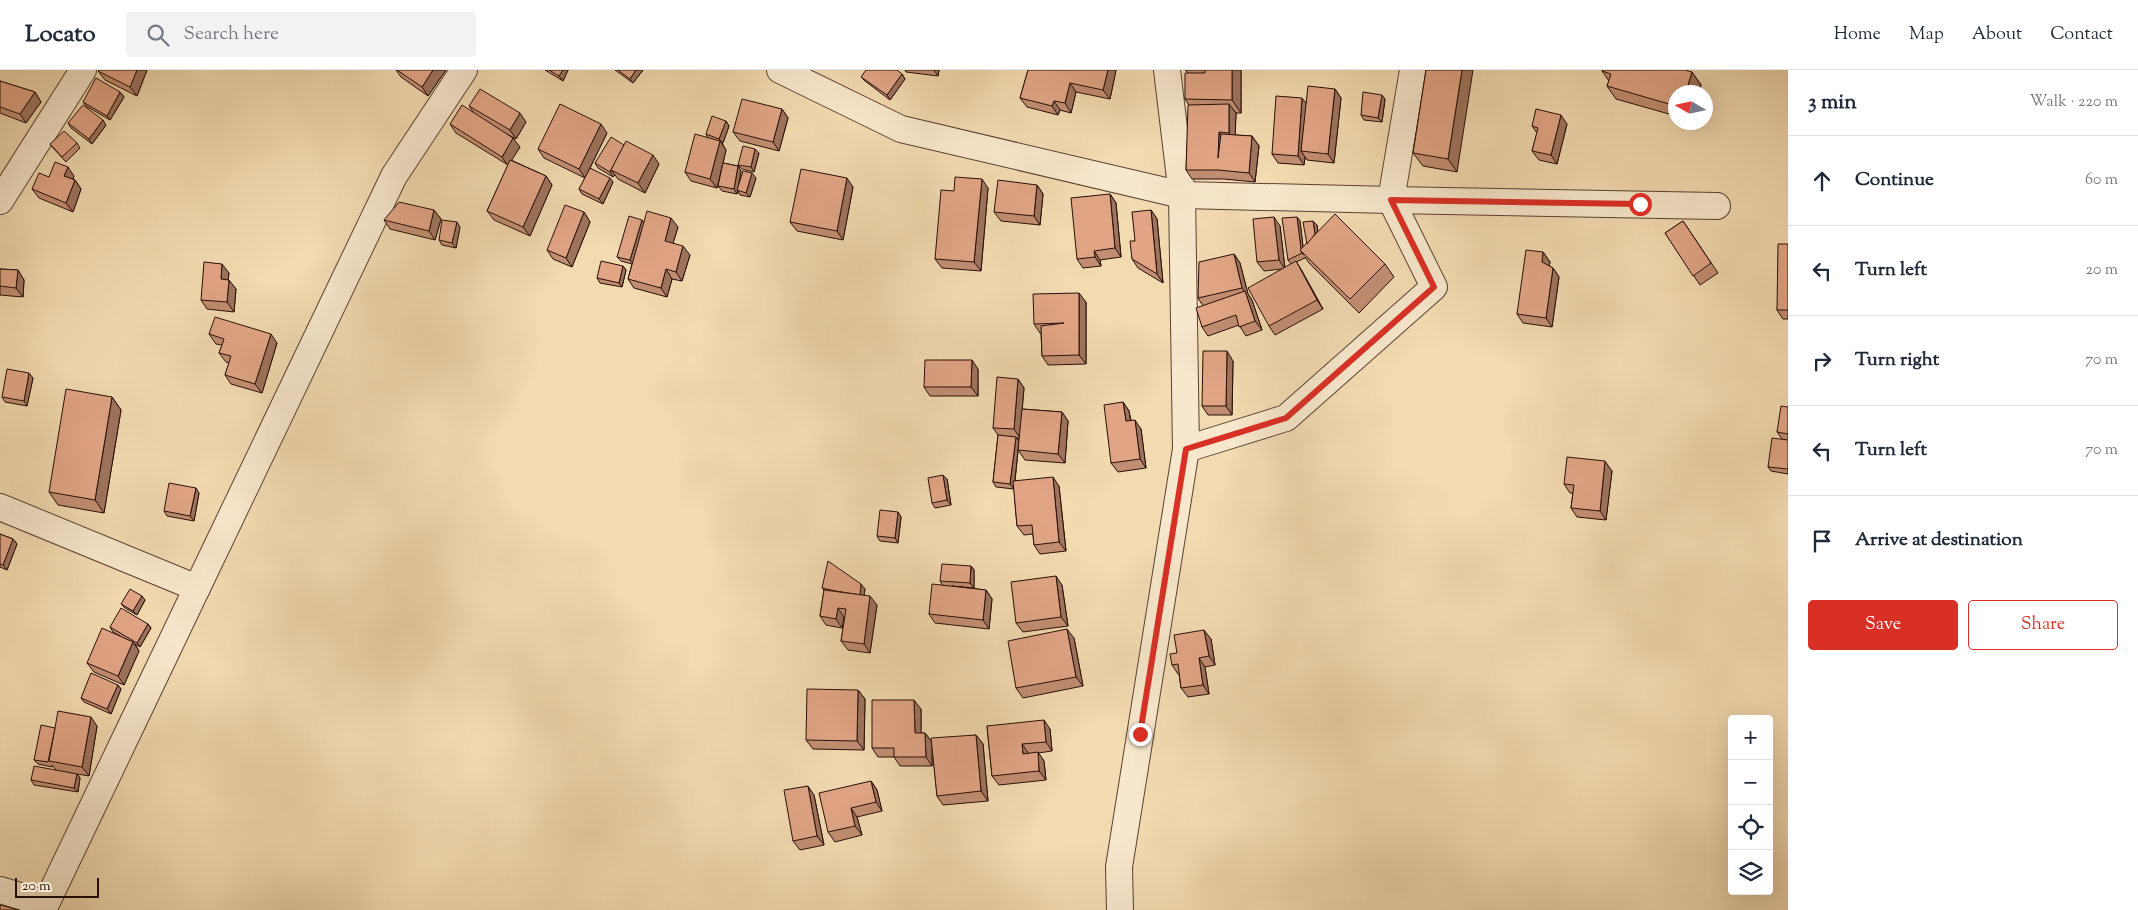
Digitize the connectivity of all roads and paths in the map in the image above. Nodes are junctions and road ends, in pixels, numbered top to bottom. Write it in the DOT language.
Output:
graph roads {
  1 [pos="83,70"];
  2 [pos="464,70"];
  3 [pos="780,70"];
  4 [pos="1167,70"];
  5 [pos="1413,70"];
  6 [pos="1182,195"];
  7 [pos="1391,200"];
  8 [pos="0,201"];
  9 [pos="1717,206"];
  10 [pos="1186,449"];
  11 [pos="0,508"];
  12 [pos="197,588"];
  13 [pos="0,890"];
  14 [pos="1120,910"];
  1 -- 8 [label="street"];
  2 -- 12 [label="street"];
  3 -- 6 [label="street"];
  4 -- 6 [label="street"];
  5 -- 7 [label="street"];
  6 -- 7 [label="street"];
  6 -- 10 [label="street"];
  7 -- 9 [label="street"];
  7 -- 10 [label="street"];
  10 -- 14 [label="street"];
  11 -- 12 [label="street"];
  12 -- 13 [label="street"];
}
